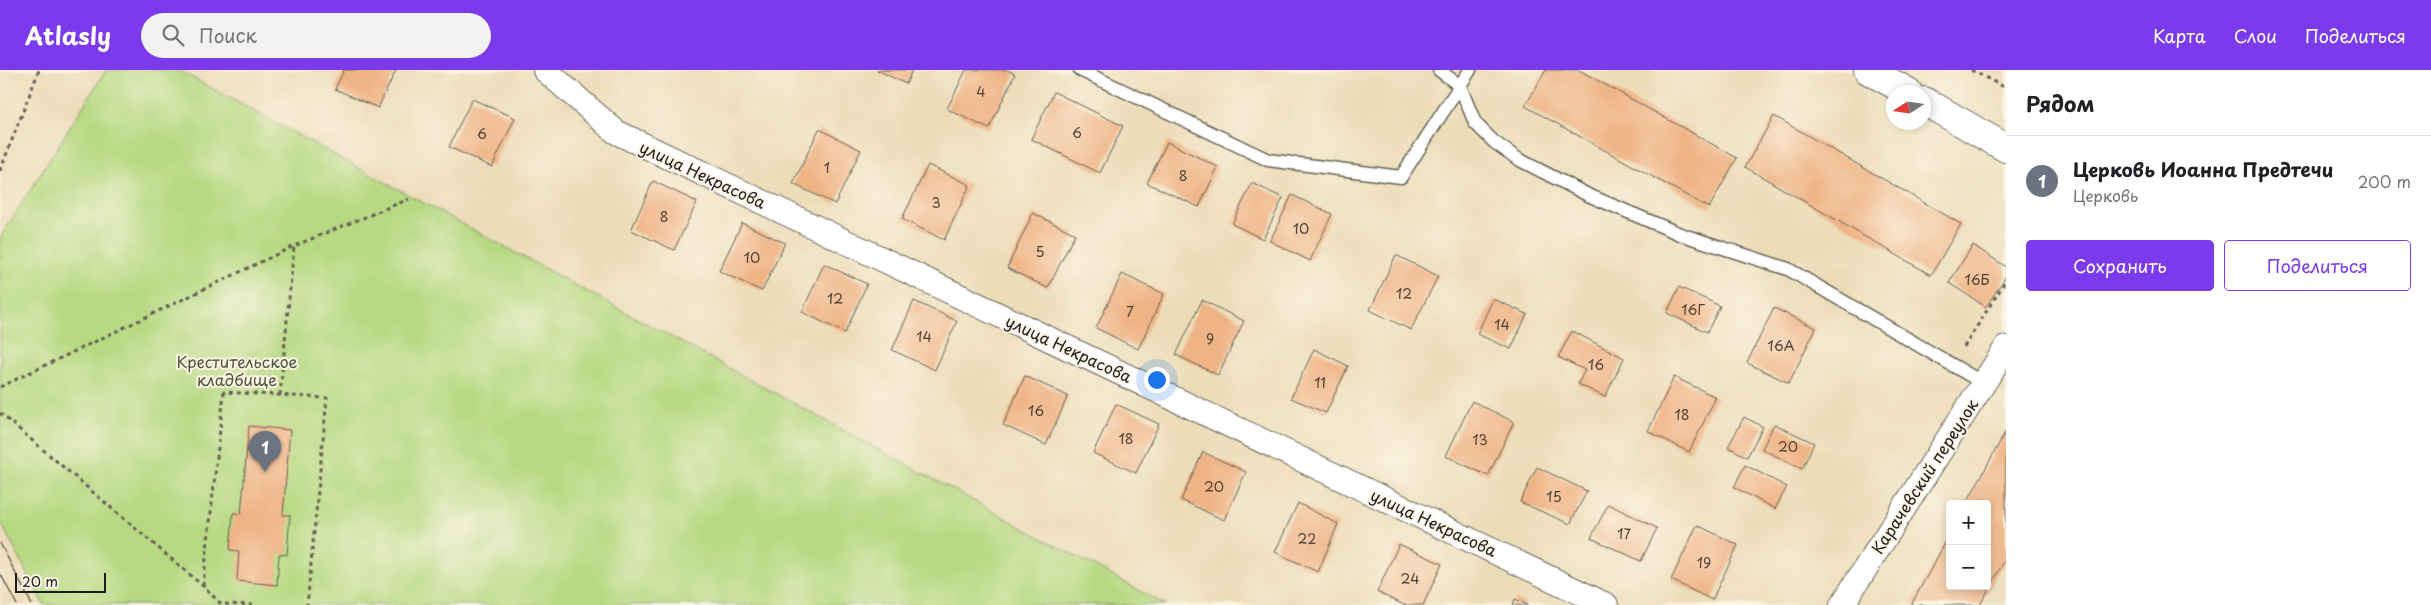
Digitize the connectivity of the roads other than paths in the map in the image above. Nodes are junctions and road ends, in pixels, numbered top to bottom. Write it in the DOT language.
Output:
graph roads {
  1 [pos="545,70"];
  2 [pos="1080,70"];
  3 [pos="1439,70"];
  4 [pos="1470,70"];
  5 [pos="1868,70"];
  6 [pos="1895,85"];
  7 [pos="1460,86"];
  8 [pos="1931,105"];
  9 [pos="2006,148"];
  10 [pos="2006,348"];
  11 [pos="1984,383"];
  12 [pos="1606,605"];
  13 [pos="1842,605"];
  1 -- 12 [label="street, улица Некрасова"];
  2 -- 7 [label="lane"];
  3 -- 7 [label="lane"];
  4 -- 7 [label="lane"];
  5 -- 6 [label="street"];
  7 -- 11 [label="lane"];
  8 -- 9 [label="street"];
  10 -- 11 [label="street, Карачевский переулок"];
  11 -- 13 [label="street, Карачевский переулок"];
}
